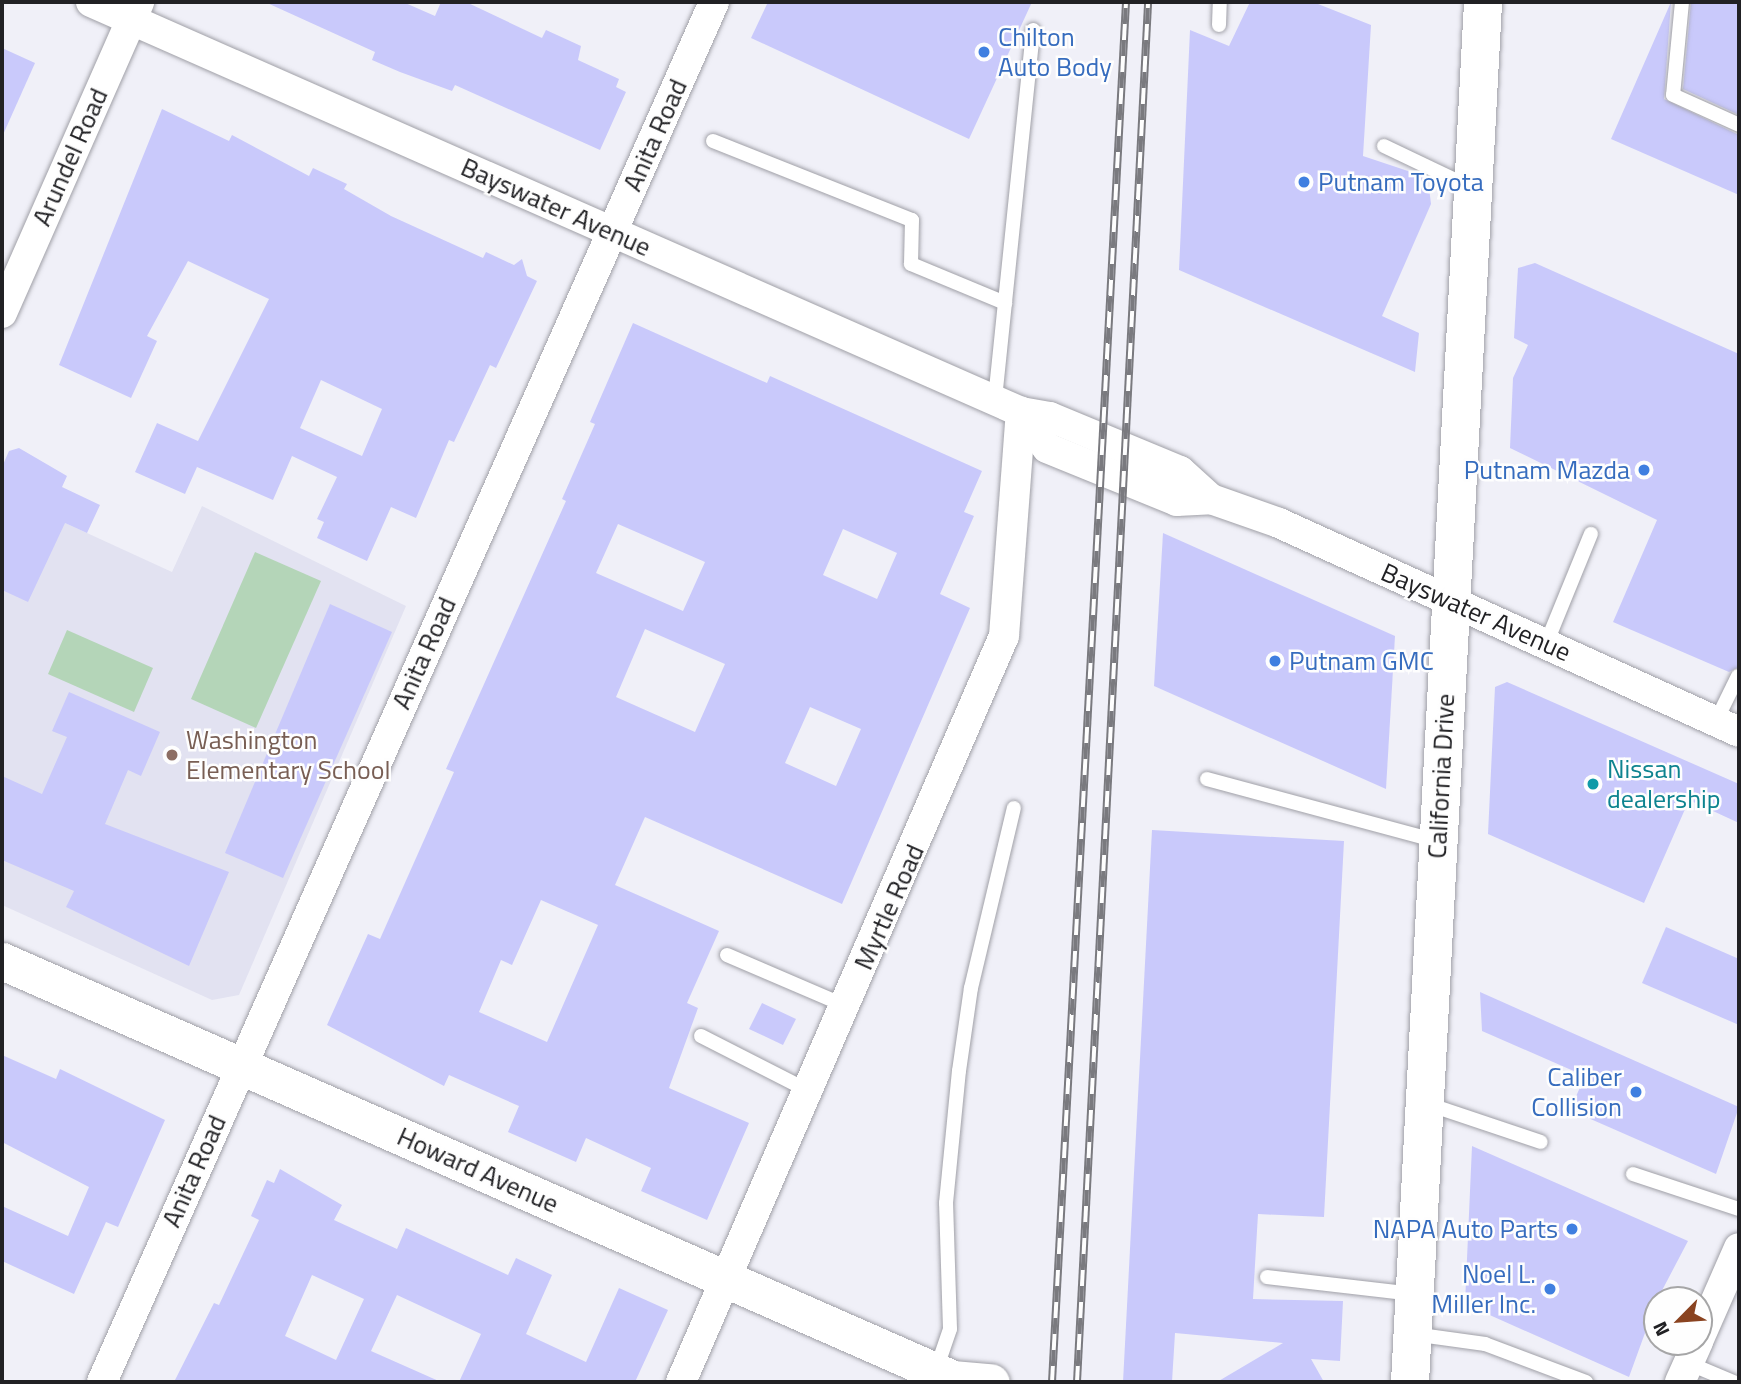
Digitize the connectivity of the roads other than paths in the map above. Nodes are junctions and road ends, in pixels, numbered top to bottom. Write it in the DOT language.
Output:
graph roads {
  1 [pos="91,2"];
  2 [pos="714,2"];
  3 [pos="1220,2"];
  4 [pos="1483,2"];
  5 [pos="1682,2"];
  6 [pos="135,11"];
  7 [pos="1219,25"];
  8 [pos="1033,30"];
  9 [pos="1739,125"];
  10 [pos="713,141"];
  11 [pos="1384,146"];
  12 [pos="1473,188"];
  13 [pos="612,231"];
  14 [pos="1005,303"];
  15 [pos="2,313"];
  16 [pos="995,399"];
  17 [pos="1021,412"];
  18 [pos="1591,534"];
  19 [pos="1451,600"];
  20 [pos="1546,644"];
  21 [pos="1738,676"];
  22 [pos="1728,727"];
  23 [pos="1207,779"];
  24 [pos="1014,808"];
  25 [pos="1437,842"];
  26 [pos="727,955"];
  27 [pos="2,961"];
  28 [pos="846,1006"];
  29 [pos="701,1036"];
  30 [pos="240,1066"];
  31 [pos="808,1091"];
  32 [pos="1424,1103"];
  33 [pos="1541,1142"];
  34 [pos="1633,1174"];
  35 [pos="1739,1209"];
  36 [pos="1739,1248"];
  37 [pos="1267,1278"];
  38 [pos="727,1279"];
  39 [pos="1415,1294"];
  40 [pos="1413,1334"];
  41 [pos="1691,1357"];
  42 [pos="949,1379"];
  43 [pos="102,1382"];
  44 [pos="681,1382"];
  45 [pos="991,1382"];
  46 [pos="1410,1382"];
  47 [pos="1586,1382"];
  48 [pos="1733,1382"];
  1 -- 6 [label="street, Bayswater Avenue"];
  2 -- 13 [label="street, Anita Road"];
  3 -- 7 [label="lane"];
  4 -- 12 [label="main road, California Drive"];
  5 -- 9 [label="lane"];
  6 -- 13 [label="street, Bayswater Avenue"];
  6 -- 15 [label="street, Arundel Road"];
  8 -- 14 [label="lane"];
  10 -- 14 [label="lane"];
  11 -- 12 [label="lane"];
  12 -- 19 [label="main road, California Drive"];
  13 -- 16 [label="street, Bayswater Avenue"];
  13 -- 30 [label="street, Anita Road"];
  14 -- 16 [label="lane"];
  16 -- 17 [label="street, Bayswater Avenue"];
  17 -- 19 [label="street, Bayswater Avenue"];
  17 -- 28 [label="street, Myrtle Road"];
  18 -- 20 [label="lane"];
  19 -- 20 [label="street, Bayswater Avenue"];
  19 -- 25 [label="main road, California Drive"];
  20 -- 22 [label="street, Bayswater Avenue"];
  21 -- 22 [label="lane"];
  23 -- 25 [label="lane"];
  24 -- 42 [label="lane"];
  25 -- 32 [label="main road, California Drive"];
  26 -- 28 [label="lane"];
  27 -- 30 [label="street, Howard Avenue"];
  28 -- 31 [label="street, Myrtle Road"];
  29 -- 31 [label="lane"];
  30 -- 38 [label="street, Howard Avenue"];
  30 -- 43 [label="street, Anita Road"];
  31 -- 38 [label="street, Myrtle Road"];
  32 -- 33 [label="lane"];
  32 -- 39 [label="main road, California Drive"];
  34 -- 35 [label="lane"];
  36 -- 41 [label="street"];
  37 -- 39 [label="lane"];
  38 -- 42 [label="street, Howard Avenue"];
  38 -- 44 [label="street, Myrtle Road"];
  39 -- 40 [label="main road, California Drive"];
  40 -- 46 [label="main road, California Drive"];
  40 -- 47 [label="lane"];
  41 -- 48 [label="lane"];
  42 -- 45 [label="street, Howard Avenue"];
}
